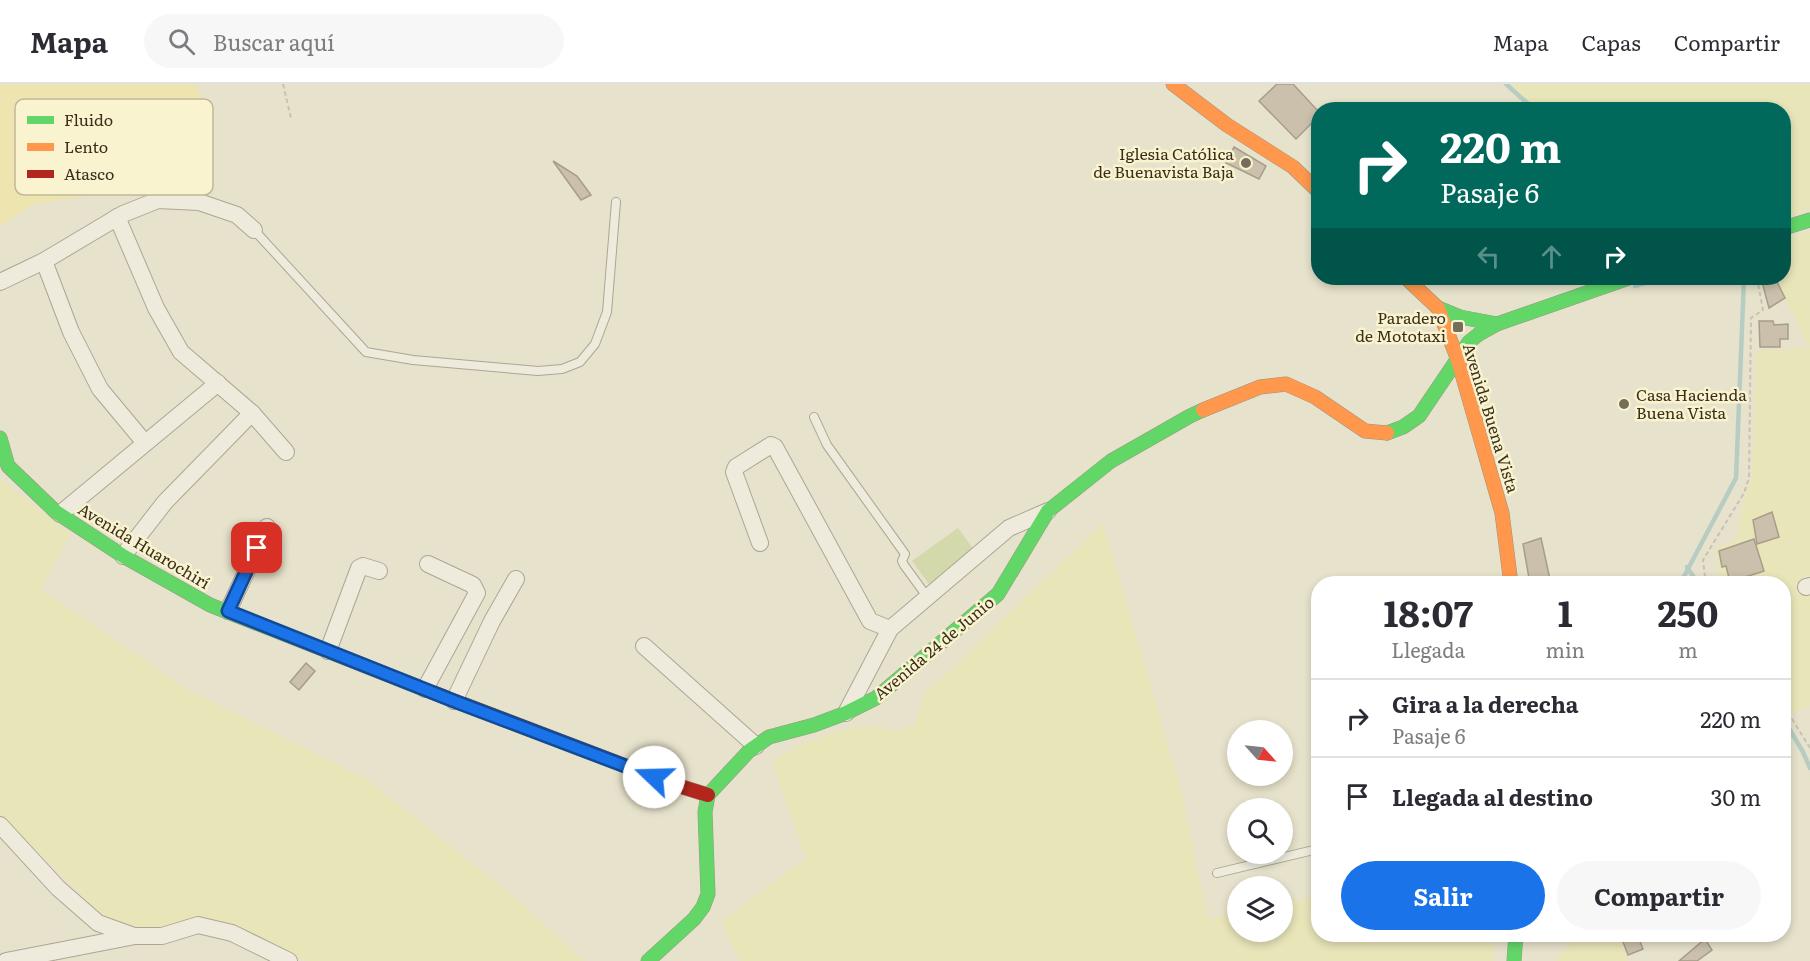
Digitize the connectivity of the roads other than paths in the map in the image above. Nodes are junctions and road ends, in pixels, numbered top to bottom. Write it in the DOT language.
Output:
graph roads {
  1 [pos="1173,84"];
  2 [pos="1311,184"];
  3 [pos="616,202"];
  4 [pos="117,217"];
  5 [pos="1810,220"];
  6 [pos="1791,226"];
  7 [pos="254,230"];
  8 [pos="44,261"];
  9 [pos="0,282"];
  10 [pos="1413,285"];
  11 [pos="1609,285"];
  12 [pos="1438,308"];
  13 [pos="1497,324"];
  14 [pos="1458,360"];
  15 [pos="218,383"];
  16 [pos="252,413"];
  17 [pos="814,417"];
  18 [pos="0,438"];
  19 [pos="145,443"];
  20 [pos="286,452"];
  21 [pos="1047,511"];
  22 [pos="60,514"];
  23 [pos="267,527"];
  24 [pos="760,543"];
  25 [pos="123,556"];
  26 [pos="428,564"];
  27 [pos="379,571"];
  28 [pos="1510,576"];
  29 [pos="516,579"];
  30 [pos="928,597"];
  31 [pos="228,611"];
  32 [pos="890,629"];
  33 [pos="644,646"];
  34 [pos="328,651"];
  35 [pos="425,689"];
  36 [pos="454,701"];
  37 [pos="846,713"];
  38 [pos="756,746"];
  39 [pos="708,795"];
  40 [pos="0,825"];
  41 [pos="1311,851"];
  42 [pos="1217,873"];
  43 [pos="135,936"];
  44 [pos="1515,942"];
  45 [pos="6,961"];
  46 [pos="289,961"];
  47 [pos="648,961"];
  48 [pos="1514,961"];
  1 -- 2 [label="street"];
  3 -- 7 [label="lane"];
  4 -- 7 [label="street"];
  4 -- 8 [label="street"];
  4 -- 15 [label="street"];
  5 -- 6 [label="street"];
  8 -- 9 [label="street"];
  8 -- 19 [label="street"];
  10 -- 12 [label="street, Avenida Buena Vista"];
  11 -- 13 [label="street, Avenida 24 de Junio"];
  12 -- 13 [label="street"];
  12 -- 14 [label="street, Avenida Buena Vista"];
  13 -- 14 [label="street, Avenida 24 de Junio"];
  14 -- 21 [label="street, Avenida 24 de Junio"];
  14 -- 28 [label="street, Avenida Buena Vista"];
  15 -- 16 [label="street"];
  15 -- 19 [label="street"];
  16 -- 20 [label="street"];
  16 -- 25 [label="street"];
  17 -- 30 [label="lane"];
  18 -- 22 [label="street, Avenida Huarochirí"];
  19 -- 22 [label="street"];
  21 -- 30 [label="street, Avenida 24 de Junio"];
  21 -- 37 [label="street, Avenida 24 de Junio"];
  22 -- 25 [label="street, Avenida Huarochirí"];
  23 -- 31 [label="street"];
  24 -- 32 [label="street"];
  25 -- 31 [label="street, Avenida Huarochirí"];
  26 -- 35 [label="street"];
  27 -- 34 [label="street"];
  29 -- 36 [label="street"];
  30 -- 32 [label="street, Avenida 24 de Junio"];
  31 -- 34 [label="street, Avenida Huarochirí"];
  32 -- 37 [label="street, Avenida 24 de Junio"];
  33 -- 38 [label="street"];
  34 -- 35 [label="street, Avenida Huarochirí"];
  35 -- 36 [label="street, Avenida Huarochirí"];
  36 -- 39 [label="street, Avenida Huarochirí"];
  37 -- 38 [label="street, Avenida 24 de Junio"];
  38 -- 39 [label="street, Avenida 24 de Junio"];
  39 -- 47 [label="street"];
  40 -- 43 [label="street"];
  41 -- 42 [label="lane"];
  43 -- 45 [label="street"];
  43 -- 46 [label="street"];
  44 -- 48 [label="street"];
}
